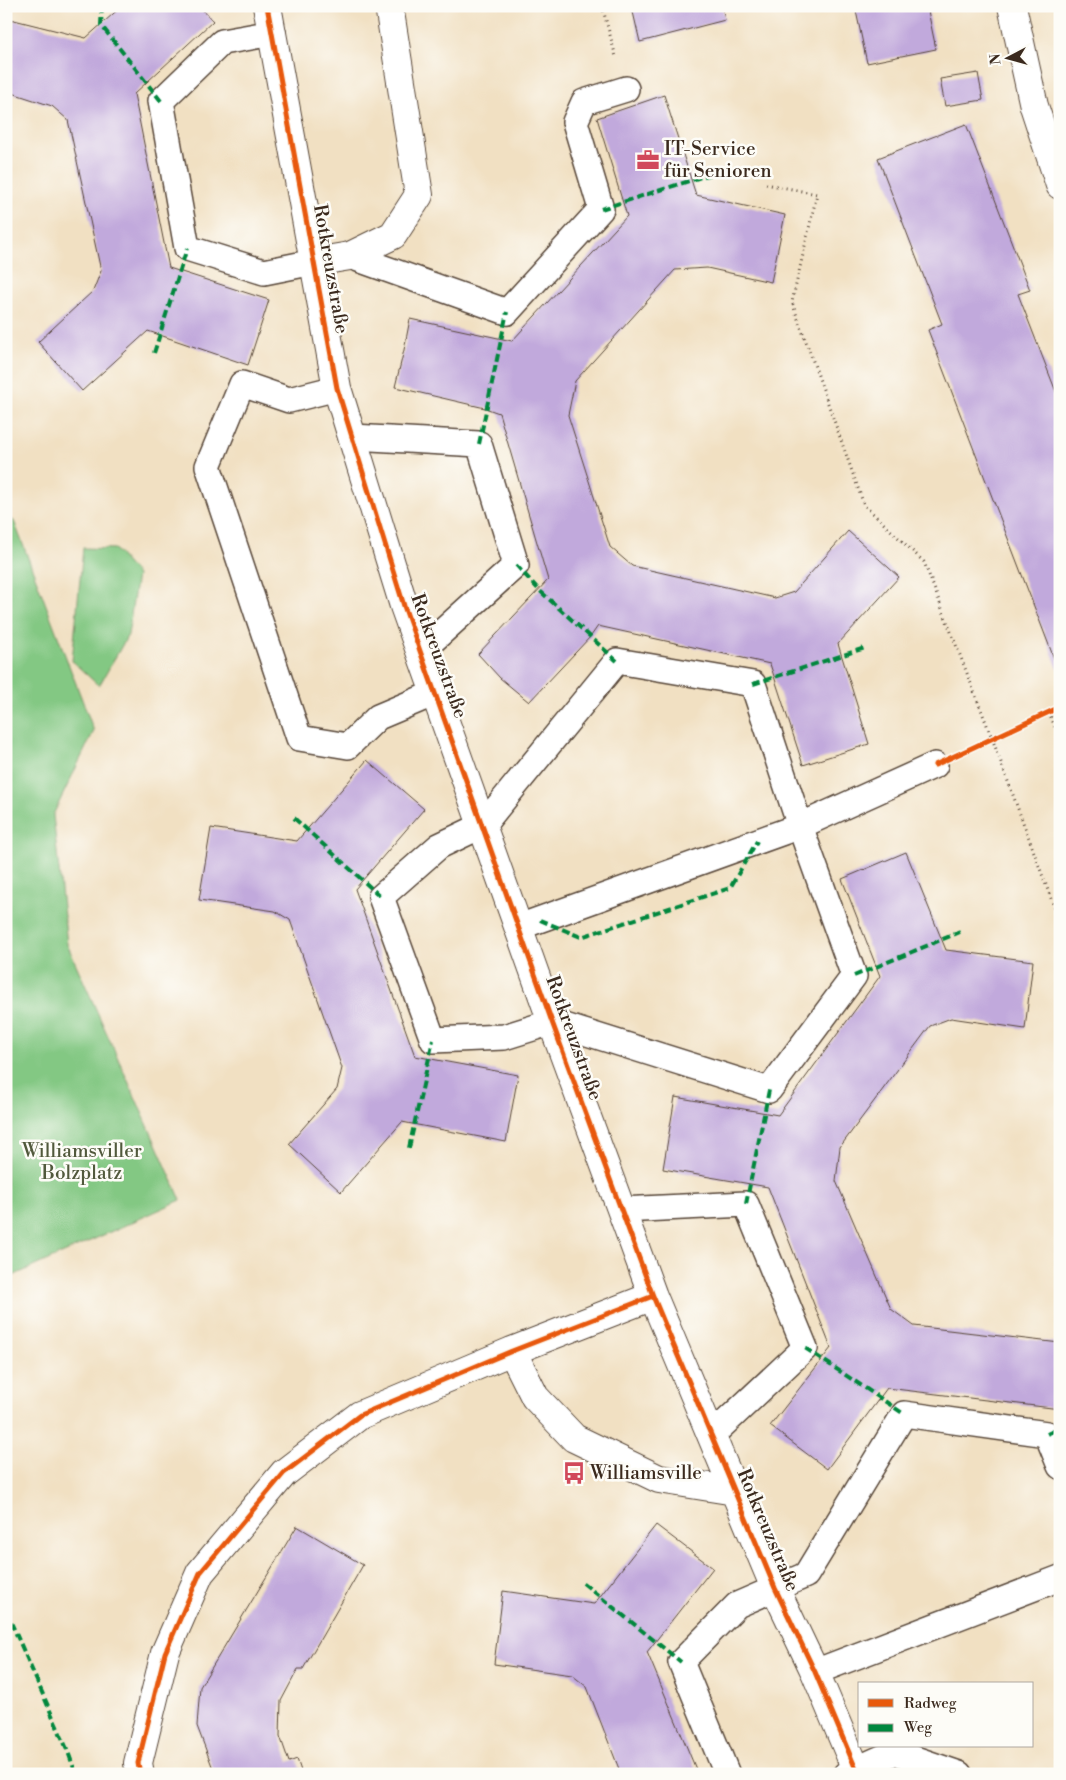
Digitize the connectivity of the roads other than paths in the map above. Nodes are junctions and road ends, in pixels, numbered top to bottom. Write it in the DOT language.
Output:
graph roads {
  1 [pos="267,6"];
  2 [pos="389,6"];
  3 [pos="1012,6"];
  4 [pos="272,34"];
  5 [pos="626,89"];
  6 [pos="1060,185"];
  7 [pos="350,256"];
  8 [pos="314,262"];
  9 [pos="337,388"];
  10 [pos="353,437"];
  11 [pos="421,652"];
  12 [pos="436,693"];
  13 [pos="935,765"];
  14 [pos="483,825"];
  15 [pos="800,826"];
  16 [pos="519,927"];
  17 [pos="552,1022"];
  18 [pos="621,1210"];
  19 [pos="653,1296"];
  20 [pos="512,1351"];
  21 [pos="711,1436"];
  22 [pos="1060,1466"];
  23 [pos="735,1491"];
  24 [pos="1060,1578"];
  25 [pos="775,1588"];
  26 [pos="815,1672"];
  27 [pos="854,1772"];
  28 [pos="140,1774"];
  29 [pos="727,1774"];
  30 [pos="959,1774"];
  1 -- 4 [label="street, Rotkreuzstraße"];
  2 -- 7 [label="street, Rotkreuzstraße"];
  3 -- 6 [label="street"];
  4 -- 8 [label="street, Rotkreuzstraße"];
  4 -- 8 [label="lane"];
  5 -- 7 [label="lane"];
  7 -- 8 [label="street, Rotkreuzstraße"];
  8 -- 9 [label="street, Rotkreuzstraße"];
  9 -- 10 [label="street, Rotkreuzstraße"];
  9 -- 12 [label="lane"];
  10 -- 11 [label="street, Rotkreuzstraße"];
  10 -- 11 [label="lane"];
  11 -- 12 [label="street, Rotkreuzstraße"];
  12 -- 14 [label="street, Rotkreuzstraße"];
  13 -- 15 [label="lane"];
  14 -- 15 [label="lane"];
  14 -- 16 [label="street, Rotkreuzstraße"];
  14 -- 17 [label="lane"];
  15 -- 16 [label="lane"];
  15 -- 17 [label="lane"];
  16 -- 17 [label="street, Rotkreuzstraße"];
  17 -- 18 [label="street, Rotkreuzstraße"];
  18 -- 19 [label="street, Rotkreuzstraße"];
  18 -- 21 [label="lane"];
  19 -- 20 [label="street"];
  19 -- 21 [label="street, Rotkreuzstraße"];
  20 -- 23 [label="street, Rotkreuzstraße"];
  20 -- 28 [label="street"];
  21 -- 23 [label="street, Rotkreuzstraße"];
  22 -- 25 [label="lane"];
  23 -- 25 [label="street, Rotkreuzstraße"];
  24 -- 26 [label="lane"];
  25 -- 26 [label="street, Rotkreuzstraße"];
  25 -- 29 [label="lane"];
  26 -- 27 [label="street, Rotkreuzstraße"];
  27 -- 30 [label="lane"];
}
